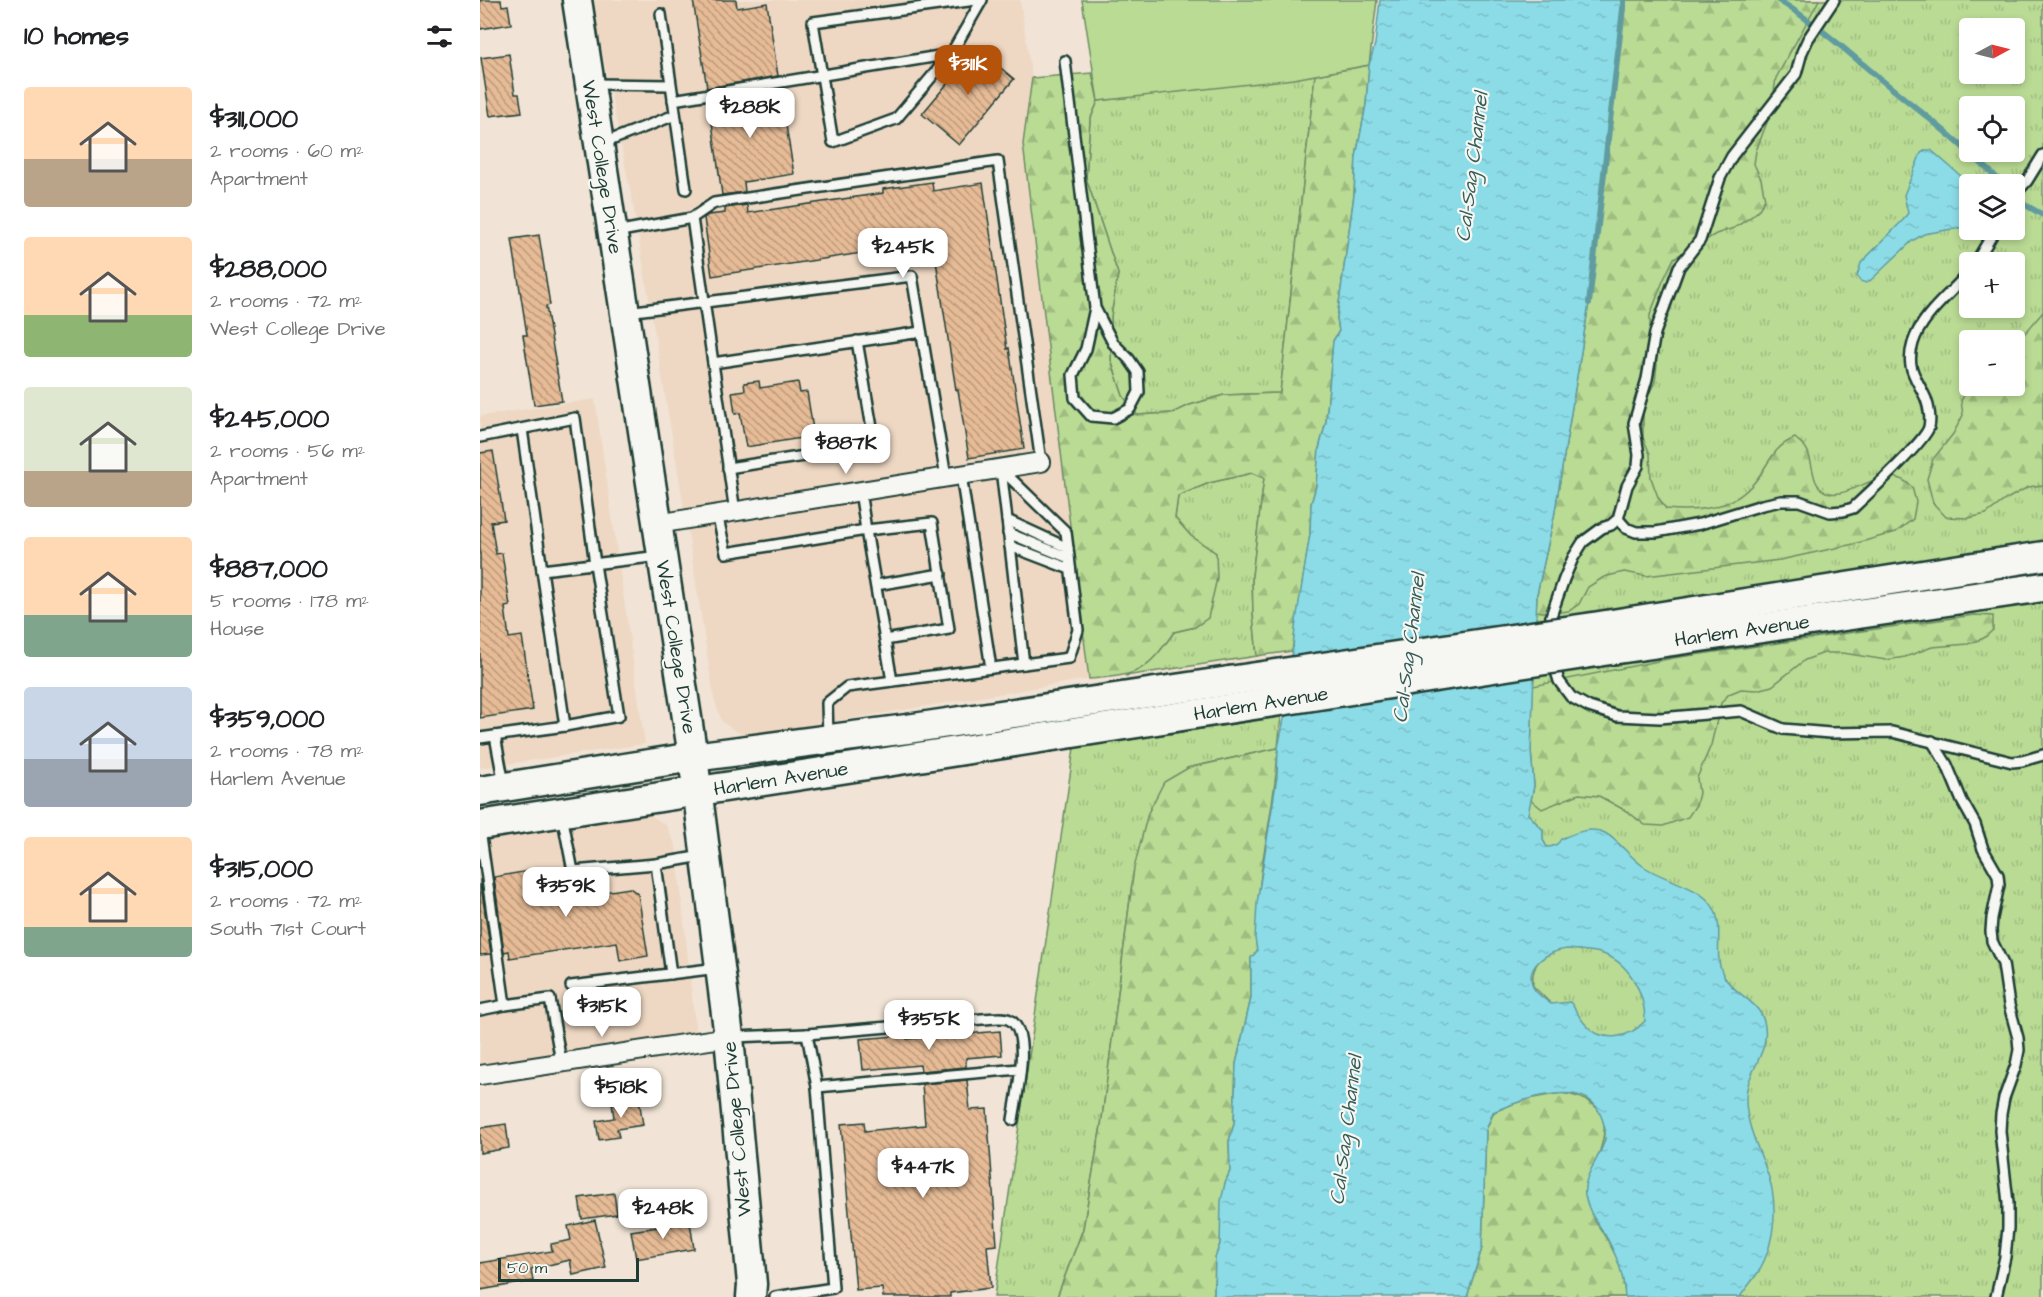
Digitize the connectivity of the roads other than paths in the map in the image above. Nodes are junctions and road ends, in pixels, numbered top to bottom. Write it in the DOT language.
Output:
graph roads {
  1 [pos="577,0"];
  2 [pos="976,0"];
  3 [pos="982,0"];
  4 [pos="1834,0"];
  5 [pos="661,14"];
  6 [pos="951,54"];
  7 [pos="1065,61"];
  8 [pos="821,76"];
  9 [pos="590,84"];
  10 [pos="670,85"];
  11 [pos="673,100"];
  12 [pos="675,115"];
  13 [pos="599,145"];
  14 [pos="2043,155"];
  15 [pos="2025,184"];
  16 [pos="686,189"];
  17 [pos="692,218"];
  18 [pos="613,232"];
  19 [pos="1959,283"];
  20 [pos="705,302"];
  21 [pos="1095,308"];
  22 [pos="625,312"];
  23 [pos="921,332"];
  24 [pos="857,341"];
  25 [pos="713,363"];
  26 [pos="522,429"];
  27 [pos="480,437"];
  28 [pos="1041,462"];
  29 [pos="728,468"];
  30 [pos="1001,469"];
  31 [pos="954,476"];
  32 [pos="860,491"];
  33 [pos="726,513"];
  34 [pos="1618,519"];
  35 [pos="1007,520"];
  36 [pos="657,524"];
  37 [pos="866,530"];
  38 [pos="1008,533"];
  39 [pos="1010,546"];
  40 [pos="1068,553"];
  41 [pos="662,556"];
  42 [pos="2043,556"];
  43 [pos="595,564"];
  44 [pos="1070,569"];
  45 [pos="542,570"];
  46 [pos="941,574"];
  47 [pos="876,585"];
  48 [pos="2043,587"];
  49 [pos="885,640"];
  50 [pos="1595,640"];
  51 [pos="1024,664"];
  52 [pos="991,668"];
  53 [pos="892,681"];
  54 [pos="1232,694"];
  55 [pos="565,726"];
  56 [pos="495,736"];
  57 [pos="480,738"];
  58 [pos="828,739"];
  59 [pos="1932,741"];
  60 [pos="2043,754"];
  61 [pos="693,757"];
  62 [pos="492,789"];
  63 [pos="698,792"];
  64 [pos="562,813"];
  65 [pos="480,826"];
  66 [pos="706,855"];
  67 [pos="656,864"];
  68 [pos="720,968"];
  69 [pos="671,974"];
  70 [pos="571,986"];
  71 [pos="505,1005"];
  72 [pos="480,1010"];
  73 [pos="807,1034"];
  74 [pos="729,1037"];
  75 [pos="561,1062"];
  76 [pos="1019,1069"];
  77 [pos="480,1075"];
  78 [pos="817,1087"];
  79 [pos="1013,1120"];
  80 [pos="833,1292"];
  81 [pos="751,1297"];
  82 [pos="776,1297"];
  83 [pos="1996,1297"];
  1 -- 9 [label="main road, West College Drive"];
  2 -- 8 [label="lane"];
  3 -- 6 [label="lane"];
  4 -- 34 [label="lane"];
  5 -- 10 [label="lane"];
  6 -- 8 [label="lane"];
  6 -- 8 [label="lane"];
  7 -- 21 [label="lane"];
  8 -- 11 [label="lane"];
  9 -- 10 [label="lane"];
  9 -- 13 [label="main road, West College Drive"];
  10 -- 11 [label="lane"];
  11 -- 12 [label="lane"];
  12 -- 13 [label="lane"];
  12 -- 16 [label="lane"];
  13 -- 18 [label="main road, West College Drive"];
  14 -- 15 [label="lane"];
  17 -- 18 [label="lane"];
  17 -- 20 [label="lane"];
  17 -- 28 [label="lane"];
  18 -- 22 [label="main road, West College Drive"];
  19 -- 34 [label="lane"];
  20 -- 22 [label="lane"];
  20 -- 23 [label="lane"];
  20 -- 25 [label="lane"];
  21 -- 21 [label="lane"];
  22 -- 36 [label="main road, West College Drive"];
  23 -- 24 [label="lane"];
  23 -- 31 [label="lane"];
  24 -- 25 [label="lane"];
  24 -- 29 [label="lane"];
  25 -- 29 [label="lane"];
  26 -- 27 [label="lane"];
  26 -- 43 [label="lane"];
  26 -- 45 [label="lane"];
  28 -- 30 [label="street"];
  29 -- 33 [label="lane"];
  30 -- 31 [label="street"];
  30 -- 35 [label="lane"];
  30 -- 40 [label="lane"];
  31 -- 32 [label="street"];
  31 -- 52 [label="lane"];
  32 -- 33 [label="street"];
  32 -- 37 [label="lane"];
  33 -- 36 [label="street"];
  33 -- 37 [label="lane"];
  34 -- 59 [label="lane"];
  35 -- 38 [label="lane"];
  35 -- 40 [label="lane"];
  36 -- 41 [label="main road, West College Drive"];
  37 -- 46 [label="lane"];
  37 -- 47 [label="lane"];
  38 -- 39 [label="lane"];
  38 -- 40 [label="lane"];
  39 -- 44 [label="lane"];
  39 -- 51 [label="lane"];
  40 -- 44 [label="lane"];
  41 -- 43 [label="lane"];
  41 -- 61 [label="main road, West College Drive"];
  42 -- 50 [label="main road, Harlem Avenue"];
  43 -- 45 [label="lane"];
  43 -- 55 [label="lane"];
  44 -- 51 [label="lane"];
  45 -- 55 [label="lane"];
  46 -- 47 [label="lane"];
  46 -- 49 [label="lane"];
  47 -- 49 [label="lane"];
  48 -- 50 [label="main road, Harlem Avenue"];
  49 -- 53 [label="lane"];
  50 -- 54 [label="main road, Harlem Avenue, bridge"];
  51 -- 52 [label="lane"];
  52 -- 53 [label="lane"];
  53 -- 58 [label="lane"];
  54 -- 58 [label="main road, Harlem Avenue"];
  54 -- 63 [label="main road, Harlem Avenue"];
  55 -- 56 [label="lane"];
  56 -- 57 [label="lane"];
  56 -- 62 [label="lane"];
  58 -- 61 [label="main road, Harlem Avenue"];
  59 -- 60 [label="lane"];
  59 -- 83 [label="lane"];
  61 -- 62 [label="main road, Harlem Avenue"];
  61 -- 63 [label="main road, West College Drive"];
  63 -- 64 [label="main road, Harlem Avenue"];
  63 -- 66 [label="main road, West College Drive"];
  64 -- 65 [label="main road, Harlem Avenue"];
  64 -- 67 [label="lane"];
  65 -- 71 [label="lane"];
  66 -- 67 [label="lane"];
  66 -- 68 [label="main road, West College Drive"];
  67 -- 69 [label="lane"];
  68 -- 69 [label="lane"];
  68 -- 74 [label="main road, West College Drive"];
  69 -- 70 [label="lane"];
  71 -- 72 [label="lane"];
  71 -- 75 [label="lane"];
  73 -- 74 [label="lane"];
  73 -- 76 [label="lane"];
  73 -- 78 [label="lane"];
  74 -- 75 [label="street"];
  74 -- 81 [label="main road, West College Drive"];
  75 -- 77 [label="street"];
  76 -- 78 [label="lane"];
  76 -- 79 [label="lane"];
  78 -- 80 [label="lane"];
  80 -- 82 [label="lane"];
}
